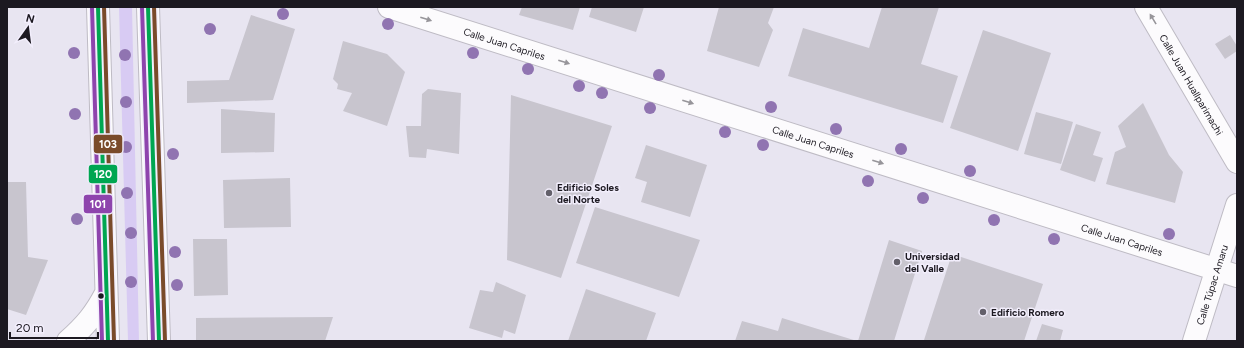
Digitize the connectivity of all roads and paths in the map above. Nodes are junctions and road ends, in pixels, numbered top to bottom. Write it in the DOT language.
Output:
graph roads {
  1 [pos="98,7"];
  2 [pos="148,7"];
  3 [pos="389,7"];
  4 [pos="1146,7"];
  5 [pos="1237,162"];
  6 [pos="1237,205"];
  7 [pos="1227,273"];
  8 [pos="106,293"];
  9 [pos="68,341"];
  10 [pos="108,341"];
  11 [pos="159,341"];
  12 [pos="1194,341"];
  1 -- 8 [label="street"];
  2 -- 11 [label="street"];
  3 -- 7 [label="street, Calle Juan Capriles, one-way"];
  5 -- 4 [label="street, Calle Juan Huallparimachi, one-way"];
  6 -- 7 [label="street, Calle Túpac Amaru"];
  7 -- 12 [label="street, Calle Túpac Amaru"];
  8 -- 9 [label="street"];
  8 -- 10 [label="street"];
}
